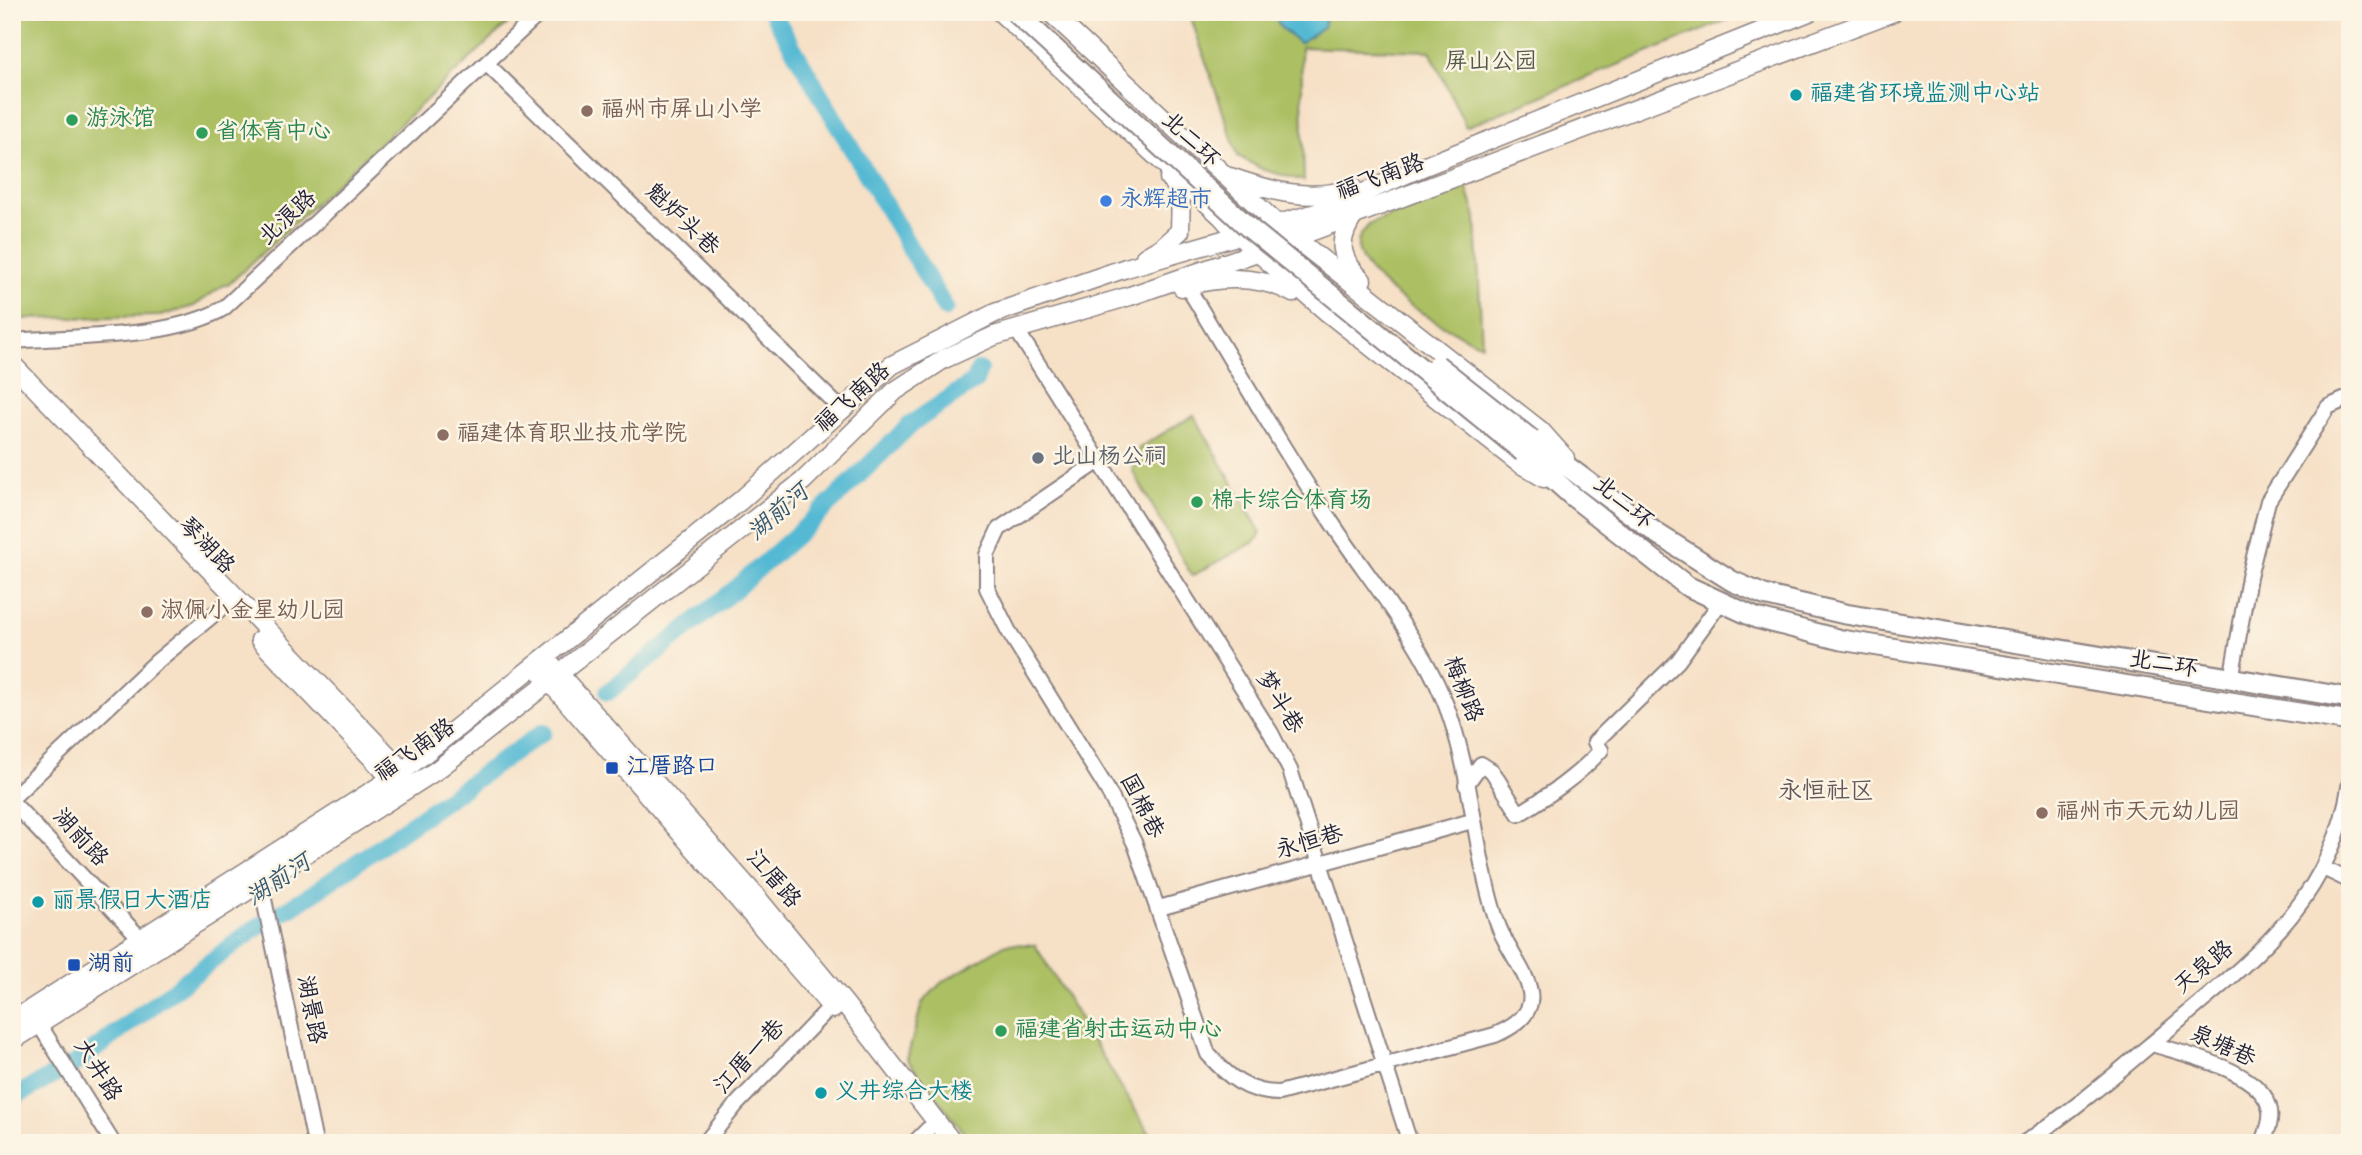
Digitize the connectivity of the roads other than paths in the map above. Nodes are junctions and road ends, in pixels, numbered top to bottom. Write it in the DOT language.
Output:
graph roads {
  1 [pos="541,12"];
  2 [pos="1000,12"];
  3 [pos="1015,12"];
  4 [pos="1033,12"];
  5 [pos="1049,12"];
  6 [pos="1809,12"];
  7 [pos="1893,12"];
  8 [pos="487,64"];
  9 [pos="1118,120"];
  10 [pos="1183,136"];
  11 [pos="1446,157"];
  12 [pos="1160,161"];
  13 [pos="1222,174"];
  14 [pos="1355,214"];
  15 [pos="1278,225"];
  16 [pos="1238,235"];
  17 [pos="1293,238"];
  18 [pos="1126,268"];
  19 [pos="1186,285"];
  20 [pos="1327,312"];
  21 [pos="1394,317"];
  22 [pos="1016,329"];
  23 [pos="12,341"];
  24 [pos="1372,346"];
  25 [pos="1454,363"];
  26 [pos="12,364"];
  27 [pos="12,379"];
  28 [pos="2350,397"];
  29 [pos="843,411"];
  30 [pos="1528,446"];
  31 [pos="1098,463"];
  32 [pos="1579,473"];
  33 [pos="1572,495"];
  34 [pos="1720,603"];
  35 [pos="226,604"];
  36 [pos="540,661"];
  37 [pos="554,678"];
  38 [pos="2231,680"];
  39 [pos="2350,698"];
  40 [pos="2350,721"];
  41 [pos="397,775"];
  42 [pos="2350,782"];
  43 [pos="1466,785"];
  44 [pos="12,800"];
  45 [pos="1472,821"];
  46 [pos="1322,865"];
  47 [pos="2323,868"];
  48 [pos="2350,881"];
  49 [pos="261,885"];
  50 [pos="1159,908"];
  51 [pos="141,939"];
  52 [pos="831,1006"];
  53 [pos="12,1021"];
  54 [pos="39,1024"];
  55 [pos="12,1041"];
  56 [pos="2152,1044"];
  57 [pos="1384,1066"];
  58 [pos="933,1136"];
  59 [pos="113,1143"];
  60 [pos="315,1143"];
  61 [pos="705,1143"];
  62 [pos="914,1143"];
  63 [pos="953,1143"];
  64 [pos="1410,1143"];
  65 [pos="2024,1143"];
  66 [pos="2263,1143"];
  1 -- 8 [label="street, 北浪路"];
  2 -- 9 [label="main road"];
  3 -- 30 [label="highway, 北二环, bridge"];
  4 -- 30 [label="highway, 北二环, bridge"];
  5 -- 10 [label="main road"];
  6 -- 11 [label="main road, 福飞南路"];
  7 -- 14 [label="main road, 福飞南路"];
  8 -- 23 [label="street, 北浪路"];
  8 -- 29 [label="street, 魁炉头巷"];
  9 -- 12 [label="main road"];
  9 -- 18 [label="main road"];
  10 -- 12 [label="main road"];
  10 -- 13 [label="main road"];
  11 -- 13 [label="main road"];
  11 -- 15 [label="main road, 福飞南路"];
  12 -- 16 [label="main road"];
  13 -- 15 [label="main road"];
  14 -- 17 [label="main road, 福飞南路"];
  14 -- 25 [label="main road"];
  15 -- 16 [label="main road, 福飞南路"];
  15 -- 17 [label="main road"];
  16 -- 18 [label="main road, 福飞南路"];
  16 -- 20 [label="main road"];
  17 -- 21 [label="main road"];
  17 -- 22 [label="main road, 福飞南路"];
  18 -- 29 [label="main road, 福飞南路"];
  19 -- 20 [label="main road"];
  19 -- 22 [label="main road"];
  19 -- 43 [label="street, 梅柳路"];
  20 -- 24 [label="main road"];
  21 -- 24 [label="main road"];
  21 -- 25 [label="main road"];
  22 -- 31 [label="street, 梦斗巷"];
  22 -- 37 [label="main road, 福飞南路"];
  24 -- 33 [label="main road"];
  25 -- 32 [label="main road"];
  26 -- 41 [label="main road"];
  27 -- 35 [label="main road, 琴湖路"];
  28 -- 38 [label="street"];
  29 -- 36 [label="main road, 福飞南路"];
  30 -- 32 [label="highway, 北二环"];
  30 -- 33 [label="highway, 北二环"];
  31 -- 46 [label="street, 梦斗巷"];
  31 -- 50 [label="street, 国棉巷"];
  32 -- 38 [label="highway, 北二环"];
  33 -- 34 [label="highway, 北二环"];
  34 -- 40 [label="highway, 北二环"];
  34 -- 43 [label="street"];
  35 -- 41 [label="main road, 琴湖路"];
  35 -- 44 [label="street"];
  36 -- 37 [label="main road, 江厝路"];
  36 -- 41 [label="main road, 福飞南路"];
  37 -- 49 [label="main road, 福飞南路"];
  37 -- 52 [label="main road, 江厝路"];
  37 -- 63 [label="main road, 江厝路"];
  38 -- 39 [label="highway, 北二环"];
  41 -- 51 [label="main road, 福飞南路"];
  42 -- 47 [label="street, 天泉路"];
  43 -- 45 [label="street, 梅柳路"];
  44 -- 51 [label="street, 湖前路"];
  45 -- 46 [label="street, 永恒巷"];
  45 -- 57 [label="street, 梅柳路"];
  46 -- 50 [label="street, 永恒巷"];
  46 -- 57 [label="street, 梦斗巷"];
  47 -- 48 [label="street"];
  47 -- 56 [label="street, 天泉路"];
  49 -- 54 [label="main road, 福飞南路"];
  49 -- 60 [label="street, 湖景路"];
  50 -- 57 [label="street, 国棉巷"];
  51 -- 53 [label="main road, 福飞南路"];
  52 -- 58 [label="main road, 江厝路"];
  52 -- 61 [label="street, 江厝一巷"];
  54 -- 55 [label="main road, 福飞南路"];
  54 -- 59 [label="street, 大井路"];
  56 -- 65 [label="street, 天泉路"];
  56 -- 66 [label="street, 泉塘巷"];
  57 -- 64 [label="street, 梦斗巷"];
  58 -- 62 [label="street"];
}
